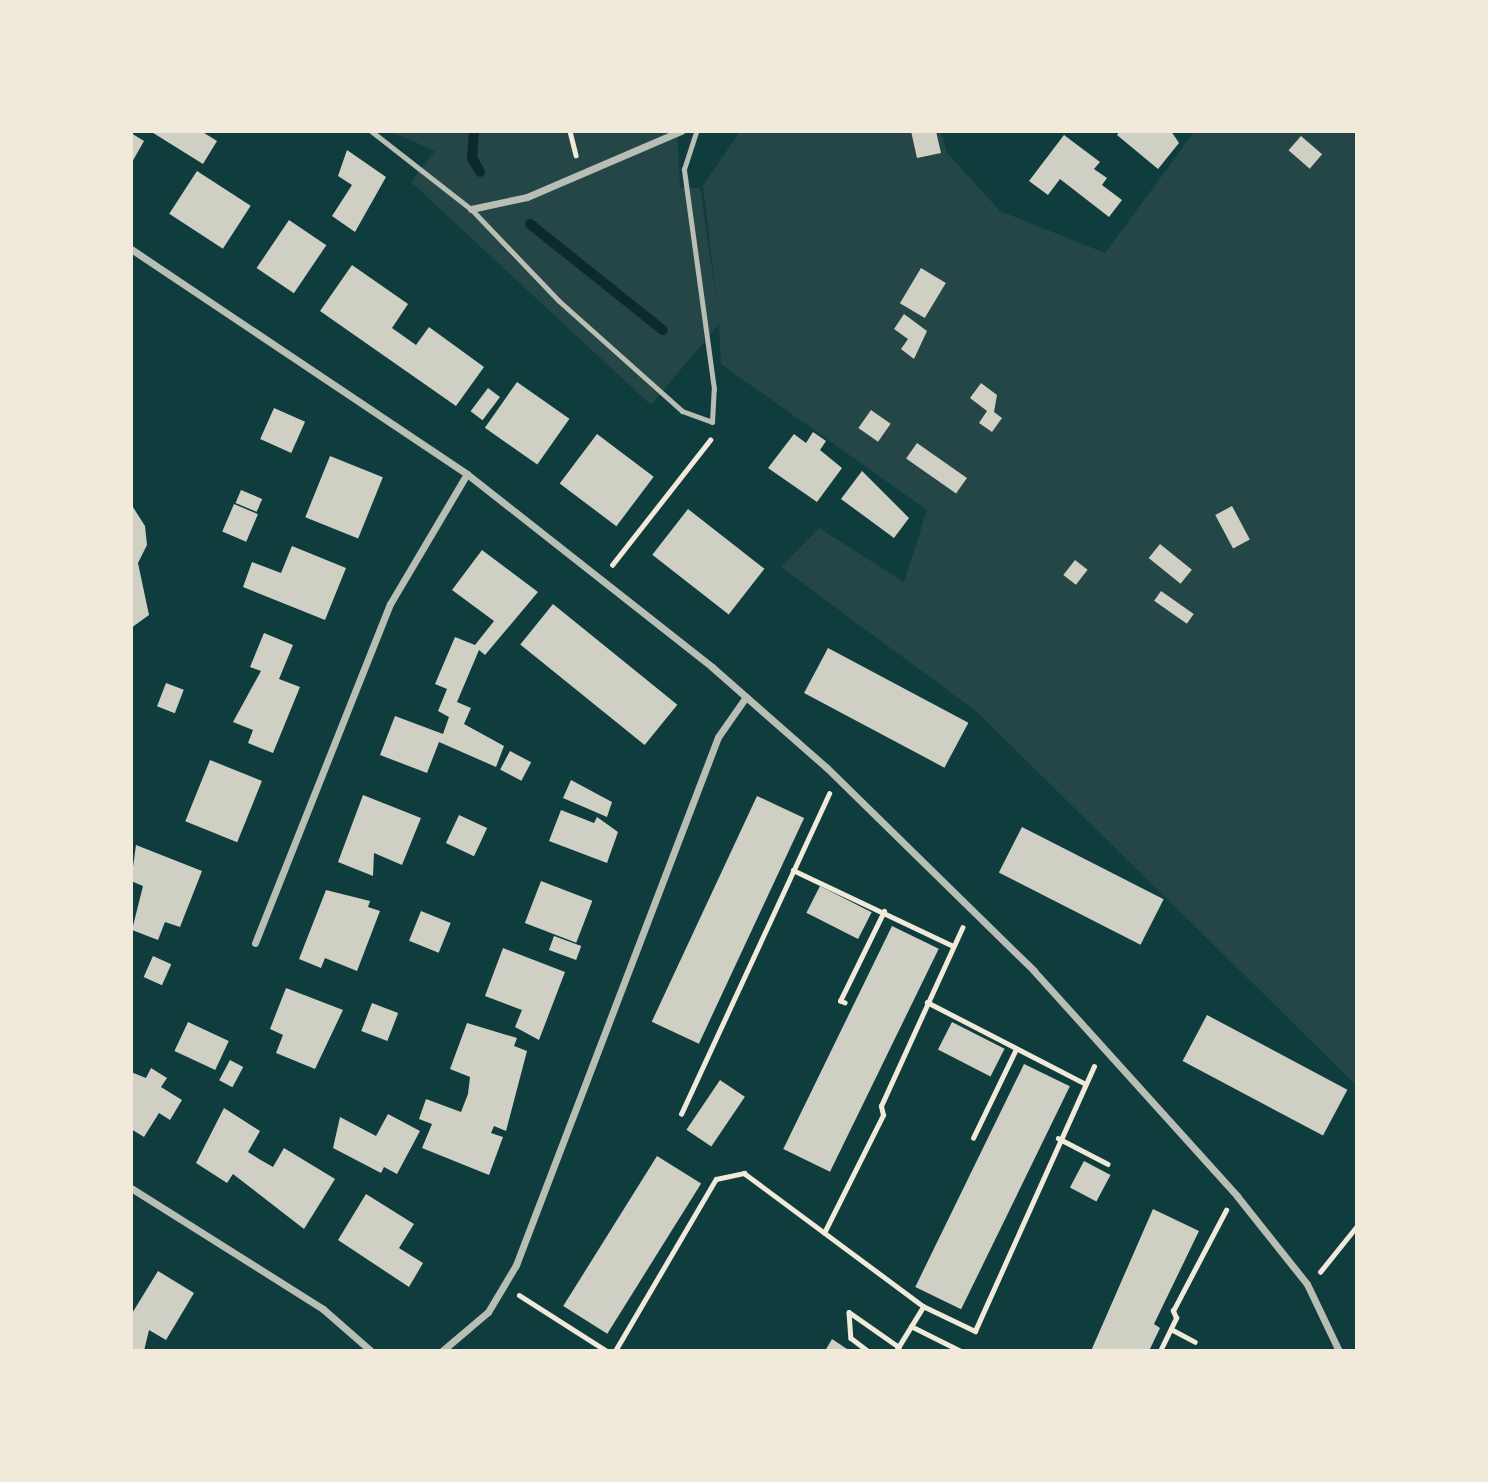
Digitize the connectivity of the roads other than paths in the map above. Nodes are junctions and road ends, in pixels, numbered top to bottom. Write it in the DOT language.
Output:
graph roads {
  1 [pos="371,131"];
  2 [pos="681,131"];
  3 [pos="696,131"];
  4 [pos="471,209"];
  5 [pos="131,248"];
  6 [pos="467,474"];
  7 [pos="746,697"];
  8 [pos="255,943"];
  9 [pos="131,1188"];
  10 [pos="371,1351"];
  11 [pos="442,1351"];
  12 [pos="1339,1351"];
  1 -- 4 [label="lane"];
  2 -- 4 [label="street"];
  3 -- 4 [label="lane"];
  5 -- 6 [label="street"];
  6 -- 7 [label="street"];
  6 -- 8 [label="street"];
  7 -- 11 [label="street"];
  7 -- 12 [label="street"];
  9 -- 10 [label="street"];
}
